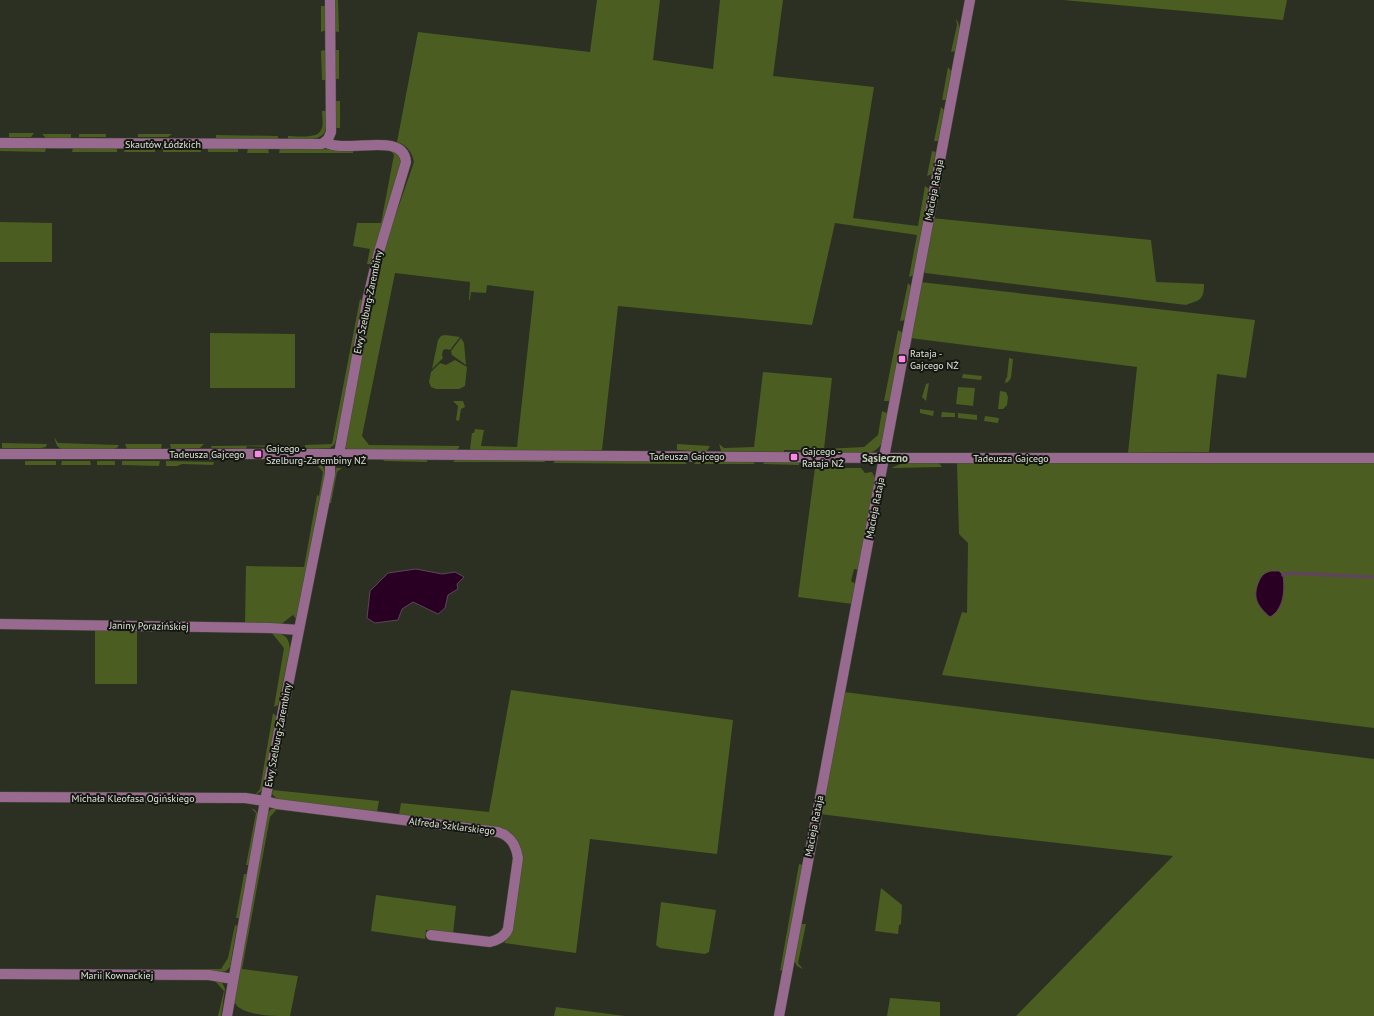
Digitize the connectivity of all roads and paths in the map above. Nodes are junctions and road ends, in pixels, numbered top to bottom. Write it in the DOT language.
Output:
graph roads {
  1 [pos="330,0"];
  2 [pos="970,0"];
  3 [pos="325,142"];
  4 [pos="0,143"];
  5 [pos="404,154"];
  6 [pos="0,454"];
  7 [pos="334,454"];
  8 [pos="885,458"];
  9 [pos="1374,458"];
  10 [pos="0,624"];
  11 [pos="299,630"];
  12 [pos="0,797"];
  13 [pos="265,800"];
  14 [pos="431,935"];
  15 [pos="0,974"];
  16 [pos="233,979"];
  17 [pos="227,1016"];
  18 [pos="779,1016"];
  1 -- 3 [label="street"];
  2 -- 8 [label="street, Macieja Rataja"];
  3 -- 4 [label="street, Skautów Łódzkich"];
  3 -- 5 [label="street, Skautów Łódzkich"];
  5 -- 7 [label="street, Ewy Szelburg-Zarembiny"];
  6 -- 7 [label="street, Tadeusza Gajcego"];
  7 -- 8 [label="street, Tadeusza Gajcego"];
  7 -- 11 [label="street, Ewy Szelburg-Zarembiny"];
  8 -- 9 [label="street, Tadeusza Gajcego"];
  8 -- 18 [label="street, Macieja Rataja"];
  10 -- 11 [label="street, Janiny Porazińskiej"];
  11 -- 13 [label="street, Ewy Szelburg-Zarembiny"];
  12 -- 13 [label="street, Michała Kleofasa Ogińskiego"];
  13 -- 14 [label="street, Alfreda Szklarskiego"];
  13 -- 16 [label="street, Ewy Szelburg-Zarembiny"];
  15 -- 16 [label="street, Marii Kownackiej"];
  16 -- 17 [label="street, Ewy Szelburg-Zarembiny"];
}
